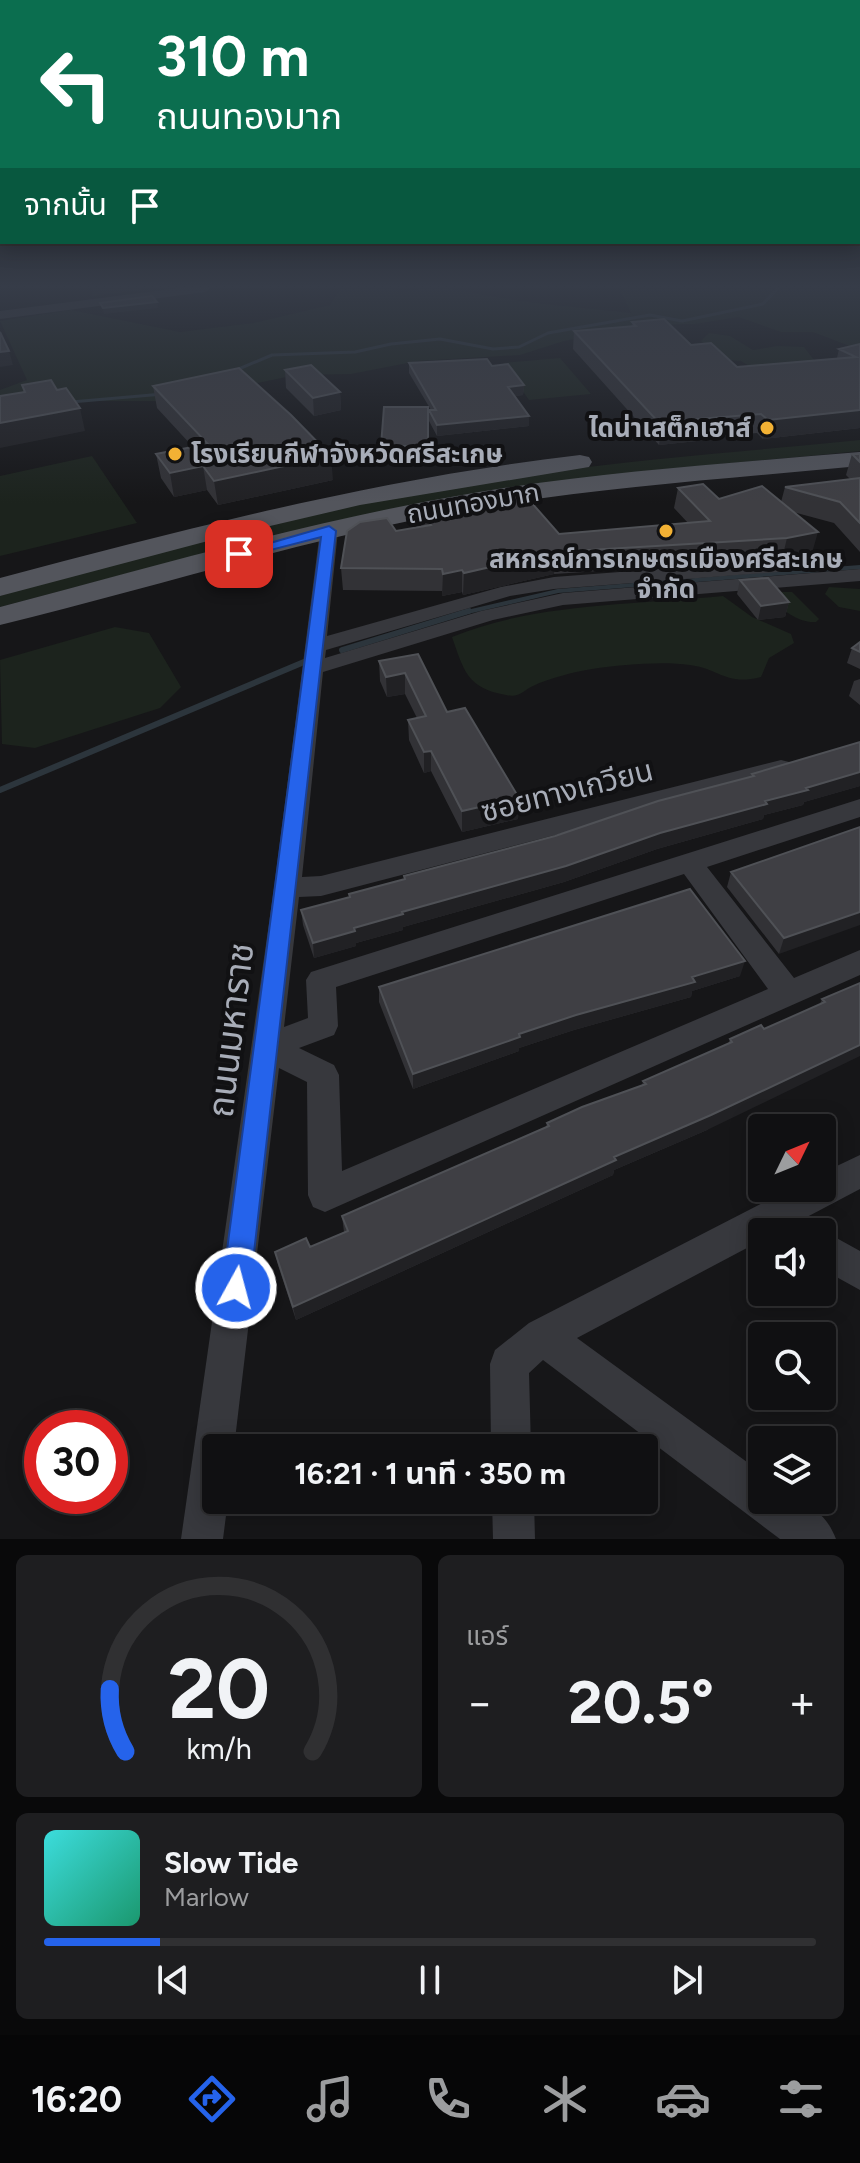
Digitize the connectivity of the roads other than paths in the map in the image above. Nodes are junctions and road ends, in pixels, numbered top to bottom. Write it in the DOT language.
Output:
graph roads {
  1 [pos="860,435"];
  2 [pos="860,459"];
  3 [pos="329,531"];
  4 [pos="860,559"];
  5 [pos="860,575"];
  6 [pos="0,587"];
  7 [pos="0,616"];
  8 [pos="314,658"];
  9 [pos="809,760"];
  10 [pos="860,808"];
  11 [pos="689,862"];
  12 [pos="287,888"];
  13 [pos="860,962"];
  14 [pos="789,994"];
  15 [pos="266,1046"];
  16 [pos="860,1171"];
  17 [pos="794,1218"];
  18 [pos="748,1242"];
  19 [pos="836,1257"];
  20 [pos="860,1272"];
  21 [pos="542,1336"];
  22 [pos="511,1434"];
  23 [pos="748,1490"];
  24 [pos="513,1514"];
  25 [pos="781,1514"];
  26 [pos="202,1539"];
  27 [pos="514,1539"];
  28 [pos="815,1539"];
  1 -- 6 [label="main road, ถนนทองมาก"];
  2 -- 3 [label="main road, ถนนทองมาก"];
  3 -- 7 [label="main road, ถนนทองมาก"];
  3 -- 8 [label="street, ถนนมหาราช"];
  4 -- 8 [label="street"];
  5 -- 8 [label="street"];
  8 -- 12 [label="street, ถนนมหาราช"];
  9 -- 12 [label="street, ซอยทางเกวียน"];
  10 -- 11 [label="street"];
  11 -- 14 [label="street"];
  11 -- 15 [label="street"];
  12 -- 15 [label="street, ถนนมหาราช"];
  13 -- 14 [label="street"];
  14 -- 15 [label="street"];
  15 -- 26 [label="street, ถนนมหาราช"];
  16 -- 17 [label="street"];
  18 -- 21 [label="street"];
  19 -- 20 [label="street"];
  21 -- 22 [label="street"];
  21 -- 23 [label="street"];
  24 -- 27 [label="street"];
  25 -- 28 [label="street"];
}
